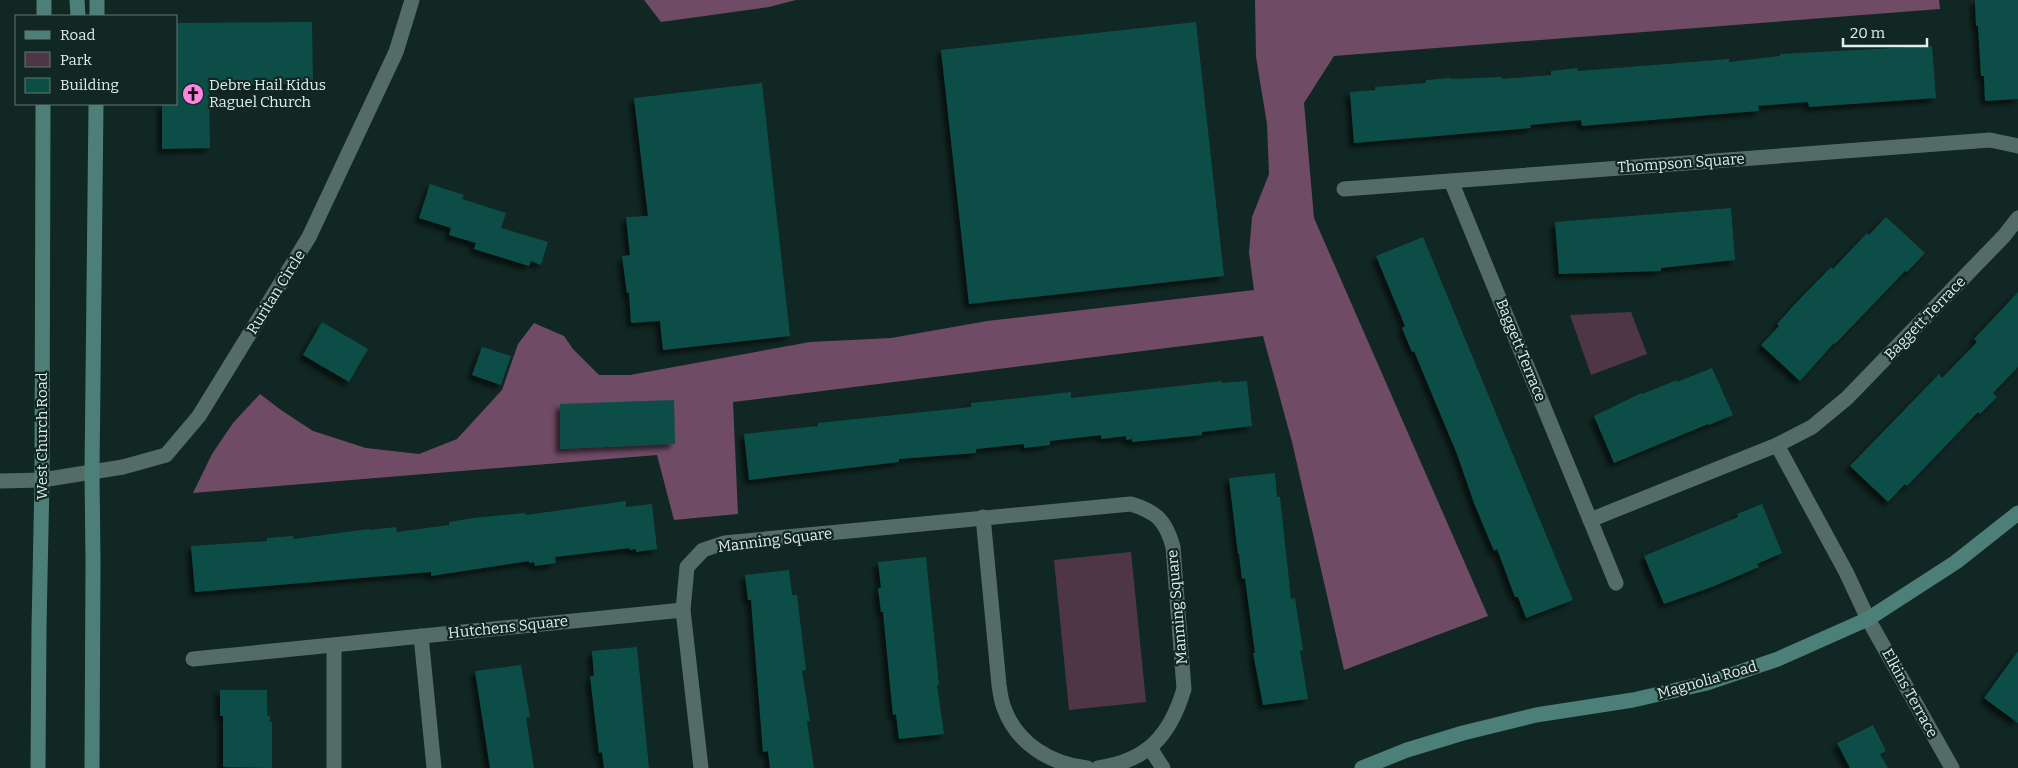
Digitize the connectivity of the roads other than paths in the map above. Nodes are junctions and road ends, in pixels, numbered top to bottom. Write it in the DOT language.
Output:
graph roads {
  1 [pos="44,0"];
  2 [pos="77,0"];
  3 [pos="97,0"];
  4 [pos="412,0"];
  5 [pos="44,15"];
  6 [pos="78,15"];
  7 [pos="97,15"];
  8 [pos="44,105"];
  9 [pos="90,105"];
  10 [pos="96,105"];
  11 [pos="96,130"];
  12 [pos="2018,146"];
  13 [pos="1451,181"];
  14 [pos="1344,190"];
  15 [pos="2018,218"];
  16 [pos="1777,445"];
  17 [pos="92,472"];
  18 [pos="42,480"];
  19 [pos="0,481"];
  20 [pos="2018,513"];
  21 [pos="983,518"];
  22 [pos="1590,520"];
  23 [pos="1616,584"];
  24 [pos="682,610"];
  25 [pos="1868,619"];
  26 [pos="421,636"];
  27 [pos="334,646"];
  28 [pos="193,659"];
  29 [pos="1150,748"];
  30 [pos="38,768"];
  31 [pos="92,768"];
  32 [pos="334,768"];
  33 [pos="434,768"];
  34 [pos="701,768"];
  35 [pos="1087,768"];
  36 [pos="1098,768"];
  37 [pos="1163,768"];
  38 [pos="1362,768"];
  39 [pos="1952,768"];
  1 -- 5 [label="main road"];
  2 -- 6 [label="main road"];
  3 -- 7 [label="main road"];
  4 -- 17 [label="street, Ruritan Circle"];
  8 -- 18 [label="main road, West Church Road"];
  9 -- 11 [label="main road"];
  10 -- 11 [label="main road"];
  11 -- 17 [label="main road"];
  12 -- 13 [label="street, Thompson Square"];
  13 -- 14 [label="street, Thompson Square"];
  13 -- 22 [label="street, Baggett Terrace"];
  15 -- 16 [label="street, Baggett Terrace"];
  16 -- 22 [label="street, Baggett Terrace"];
  16 -- 25 [label="street"];
  17 -- 18 [label="street, Ruritan Circle"];
  17 -- 31 [label="main road"];
  18 -- 19 [label="street, Ruritan Circle"];
  18 -- 30 [label="main road, West Church Road"];
  20 -- 25 [label="main road, Magnolia Road"];
  21 -- 24 [label="street, Manning Square"];
  21 -- 29 [label="street, Manning Square"];
  21 -- 35 [label="street"];
  22 -- 23 [label="street, Baggett Terrace"];
  24 -- 26 [label="street, Hutchens Square"];
  24 -- 34 [label="street, Manning Square"];
  25 -- 38 [label="main road, Magnolia Road"];
  25 -- 39 [label="street, Elkins Terrace"];
  26 -- 27 [label="street, Hutchens Square"];
  26 -- 33 [label="street"];
  27 -- 28 [label="street, Hutchens Square"];
  27 -- 32 [label="street"];
  29 -- 36 [label="street, Manning Square"];
  29 -- 37 [label="street"];
}
